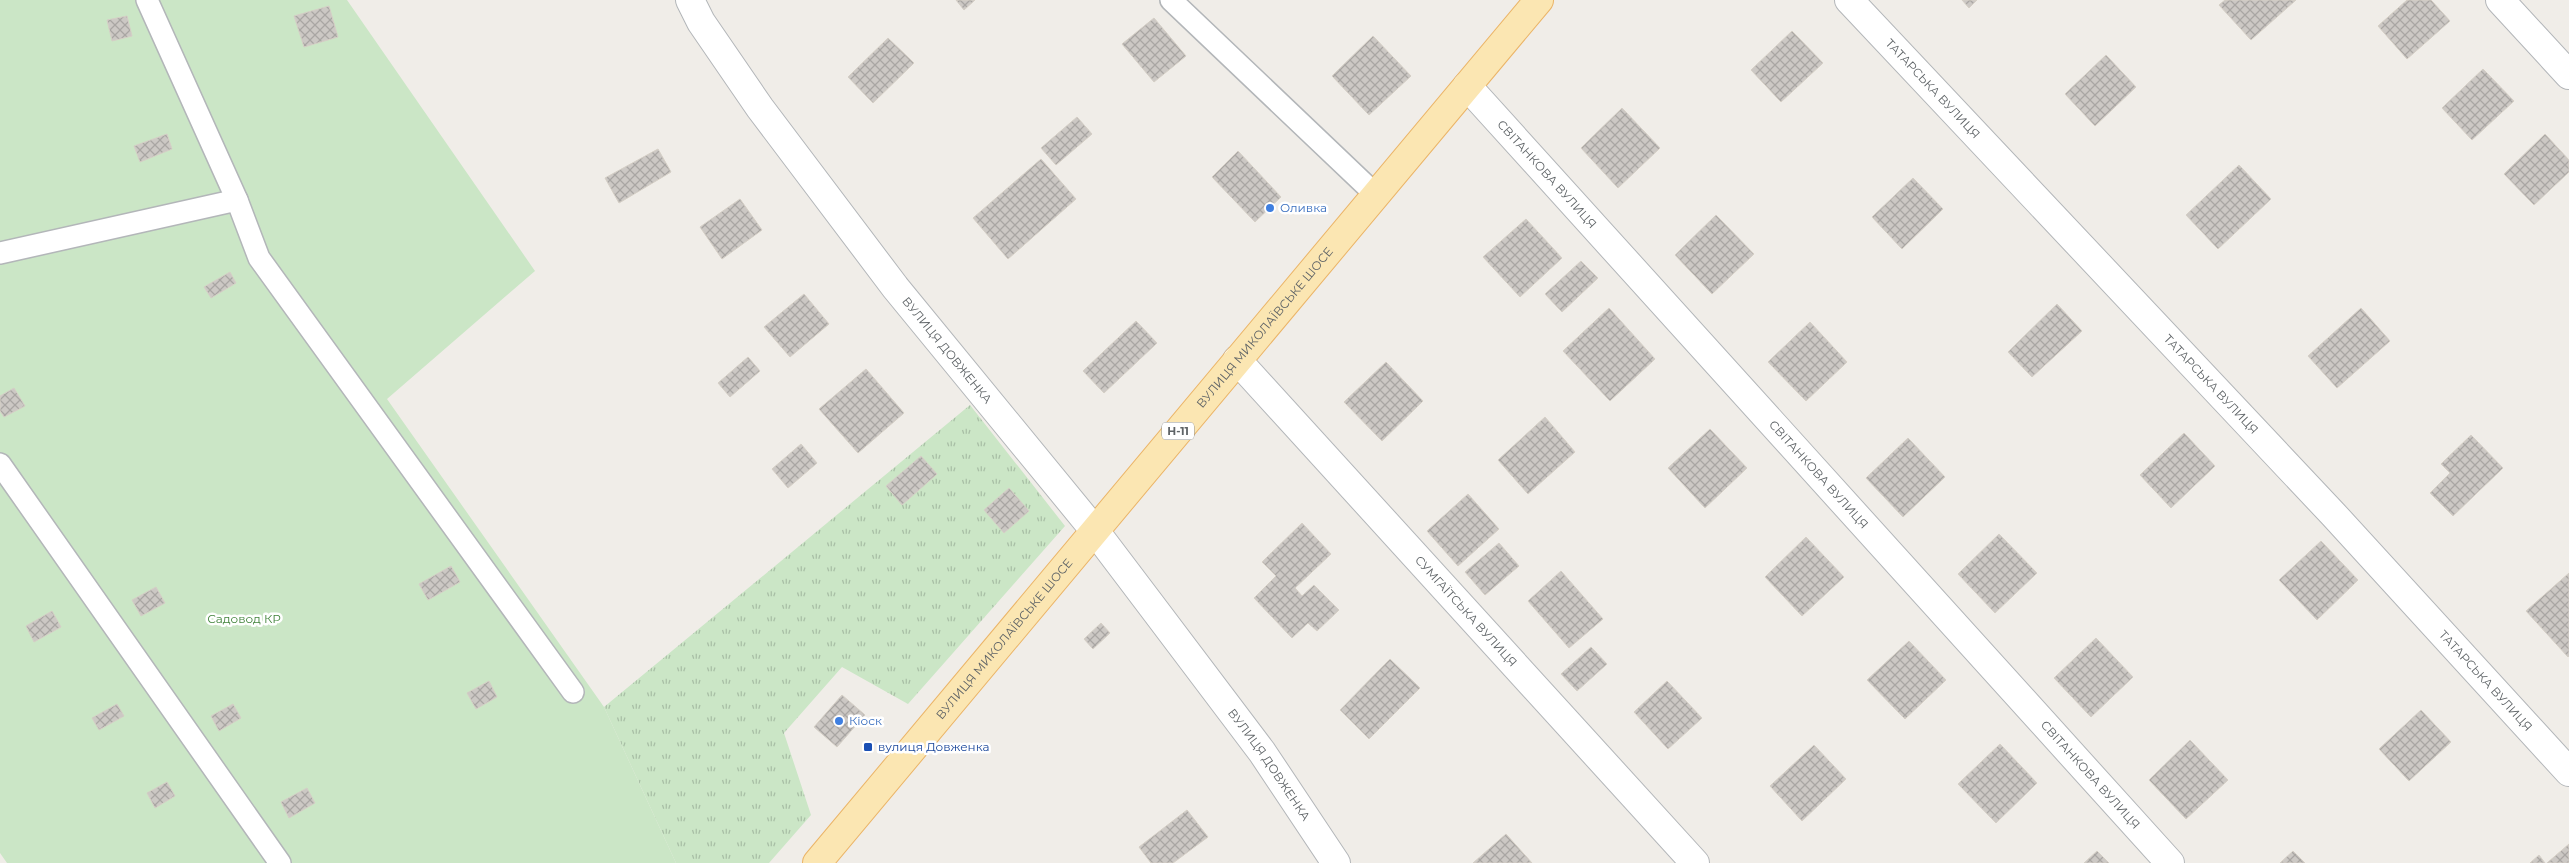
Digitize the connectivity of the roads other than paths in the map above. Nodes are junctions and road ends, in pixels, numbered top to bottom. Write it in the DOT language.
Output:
graph roads {
  1 [pos="147,0"];
  2 [pos="690,0"];
  3 [pos="1171,0"];
  4 [pos="1539,0"];
  5 [pos="1849,0"];
  6 [pos="2500,0"];
  7 [pos="2569,75"];
  8 [pos="1467,86"];
  9 [pos="1376,195"];
  10 [pos="236,200"];
  11 [pos="0,253"];
  12 [pos="1237,360"];
  13 [pos="0,464"];
  14 [pos="1094,531"];
  15 [pos="573,692"];
  16 [pos="2569,772"];
  17 [pos="822,861"];
  18 [pos="280,863"];
  19 [pos="1336,863"];
  20 [pos="1695,863"];
  21 [pos="2170,863"];
  1 -- 10 [label="lane"];
  2 -- 14 [label="street, ВУЛИЦЯ ДОВЖЕНКА"];
  3 -- 9 [label="lane"];
  4 -- 8 [label="main road, ВУЛИЦЯ МИКОЛАЇВСЬКЕ ШОСЕ / Н-11"];
  5 -- 16 [label="street, ТАТАРСЬКА ВУЛИЦЯ"];
  6 -- 7 [label="street"];
  8 -- 9 [label="main road, ВУЛИЦЯ МИКОЛАЇВСЬКЕ ШОСЕ / Н-11"];
  8 -- 21 [label="street, СВІТАНКОВА ВУЛИЦЯ"];
  9 -- 12 [label="main road, ВУЛИЦЯ МИКОЛАЇВСЬКЕ ШОСЕ / Н-11"];
  10 -- 11 [label="lane"];
  10 -- 15 [label="lane"];
  12 -- 14 [label="main road, ВУЛИЦЯ МИКОЛАЇВСЬКЕ ШОСЕ / Н-11"];
  12 -- 20 [label="street, СУМГАЇТСЬКА ВУЛИЦЯ"];
  13 -- 18 [label="lane"];
  14 -- 17 [label="main road, ВУЛИЦЯ МИКОЛАЇВСЬКЕ ШОСЕ / Н-11"];
  14 -- 19 [label="street, ВУЛИЦЯ ДОВЖЕНКА"];
}
